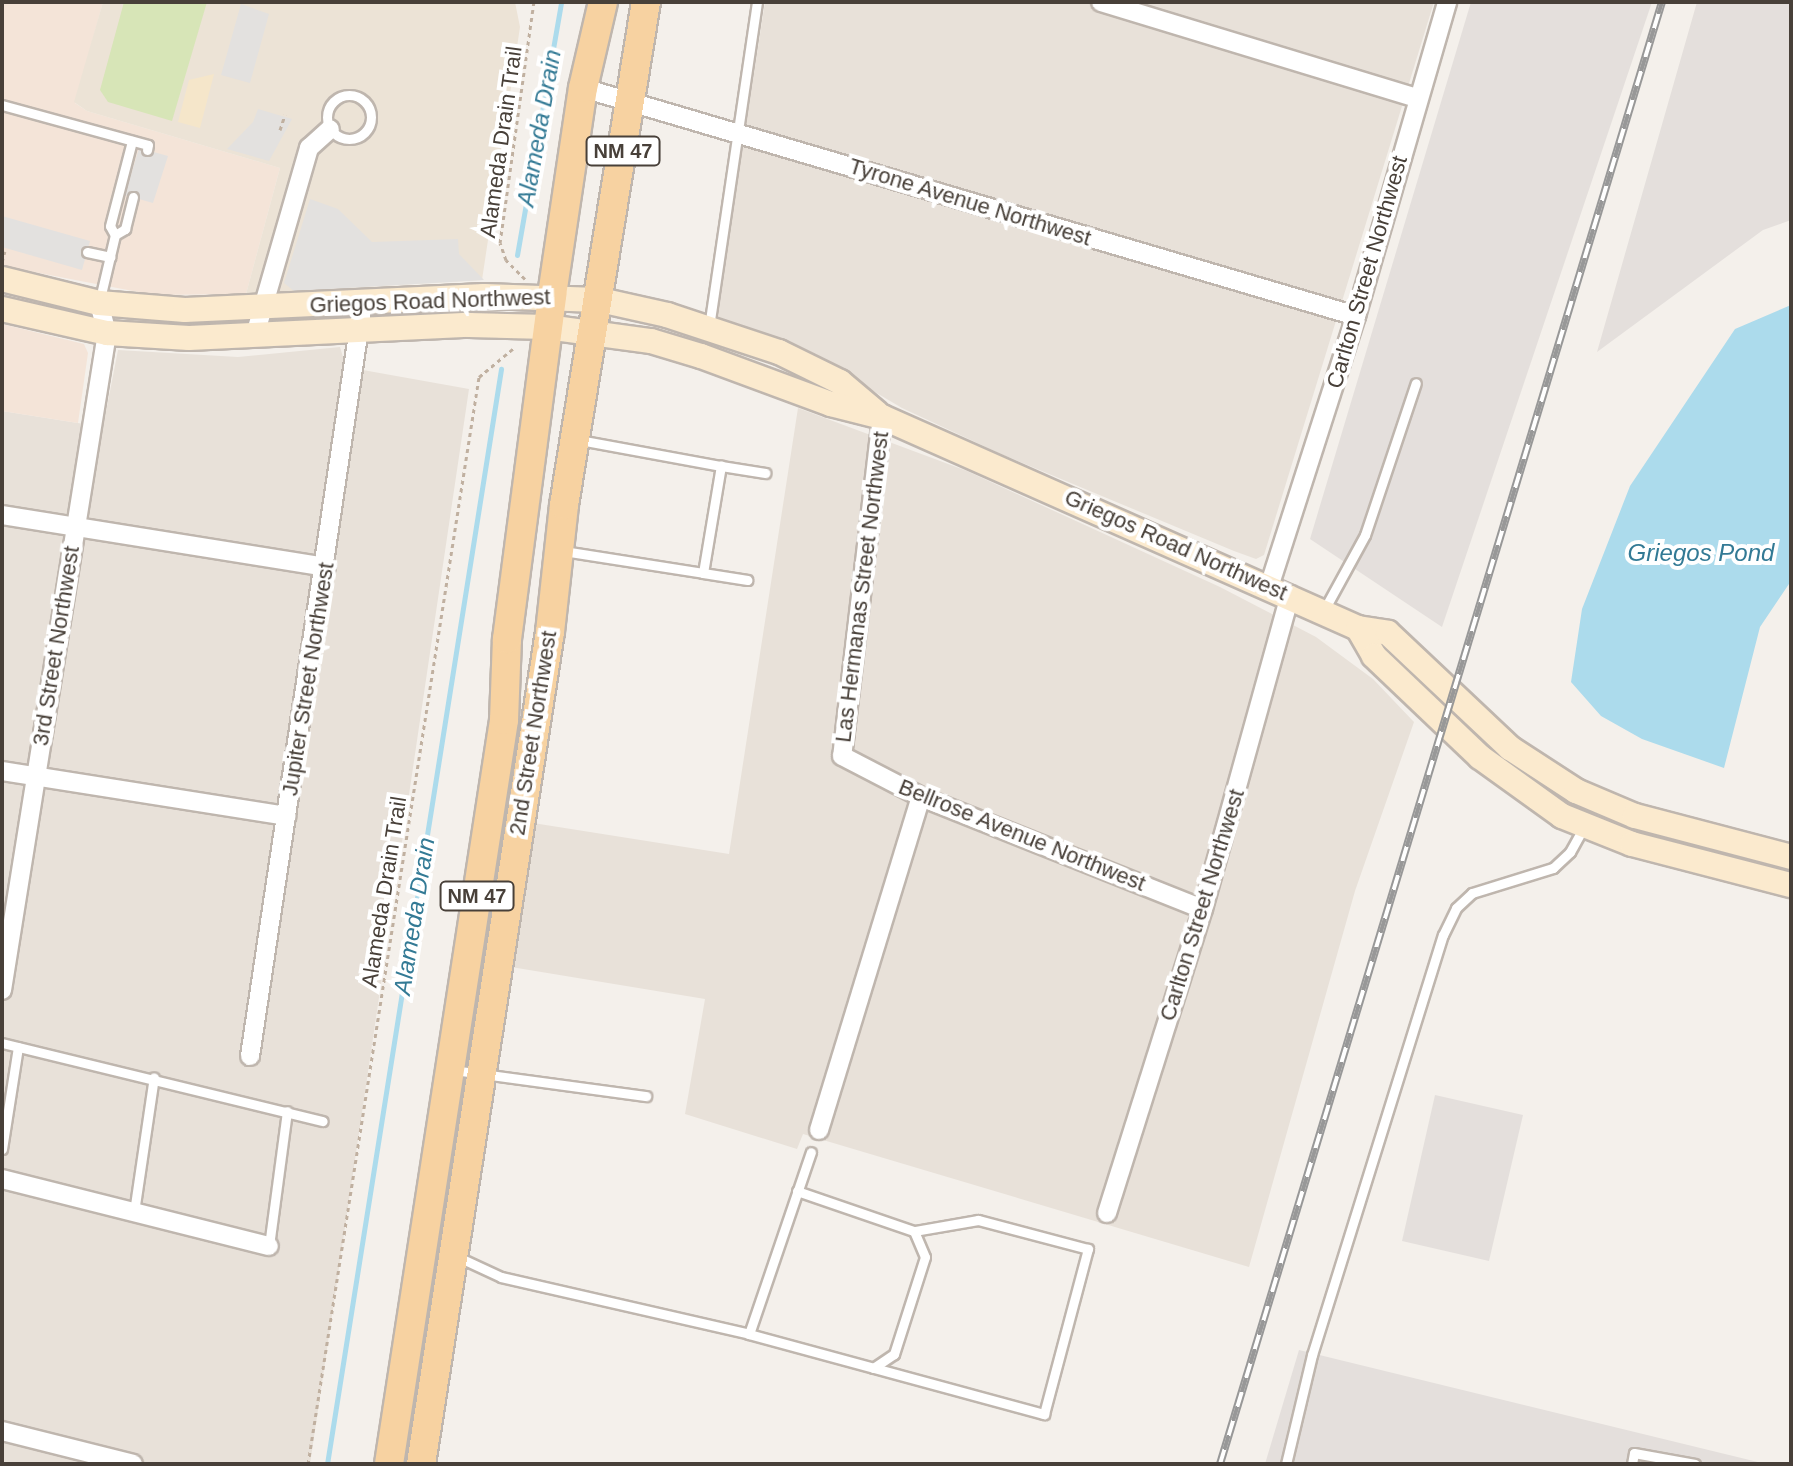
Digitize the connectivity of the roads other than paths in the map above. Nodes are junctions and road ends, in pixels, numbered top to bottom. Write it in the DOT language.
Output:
graph roads {
  1 [pos="603,2"];
  2 [pos="646,2"];
  3 [pos="757,2"];
  4 [pos="1101,2"];
  5 [pos="1447,2"];
  6 [pos="583,88"];
  7 [pos="1417,98"];
  8 [pos="631,101"];
  9 [pos="2,105"];
  10 [pos="330,129"];
  11 [pos="740,133"];
  12 [pos="132,141"];
  13 [pos="147,150"];
  14 [pos="133,197"];
  15 [pos="115,235"];
  16 [pos="87,252"];
  17 [pos="110,257"];
  18 [pos="2,279"];
  19 [pos="552,295"];
  20 [pos="600,300"];
  21 [pos="363,302"];
  22 [pos="99,303"];
  23 [pos="2,309"];
  24 [pos="260,309"];
  25 [pos="1356,316"];
  26 [pos="547,327"];
  27 [pos="709,327"];
  28 [pos="359,331"];
  29 [pos="594,332"];
  30 [pos="107,333"];
  31 [pos="255,335"];
  32 [pos="1416,383"];
  33 [pos="882,417"];
  34 [pos="575,439"];
  35 [pos="721,466"];
  36 [pos="765,473"];
  37 [pos="2,515"];
  38 [pos="75,527"];
  39 [pos="559,550"];
  40 [pos="326,567"];
  41 [pos="703,573"];
  42 [pos="747,580"];
  43 [pos="1280,591"];
  44 [pos="1324,610"];
  45 [pos="1358,628"];
  46 [pos="842,756"];
  47 [pos="496,770"];
  48 [pos="2,771"];
  49 [pos="526,775"];
  50 [pos="36,777"];
  51 [pos="921,797"];
  52 [pos="286,816"];
  53 [pos="1585,826"];
  54 [pos="1791,857"];
  55 [pos="1791,885"];
  56 [pos="1203,909"];
  57 [pos="2,990"];
  58 [pos="2,1043"];
  59 [pos="18,1047"];
  60 [pos="250,1056"];
  61 [pos="449,1070"];
  62 [pos="481,1075"];
  63 [pos="154,1077"];
  64 [pos="646,1096"];
  65 [pos="287,1111"];
  66 [pos="323,1121"];
  67 [pos="819,1130"];
  68 [pos="2,1149"];
  69 [pos="811,1152"];
  70 [pos="3,1185"];
  71 [pos="797,1191"];
  72 [pos="134,1212"];
  73 [pos="1107,1213"];
  74 [pos="914,1231"];
  75 [pos="269,1246"];
  76 [pos="441,1257"];
  77 [pos="749,1334"];
  78 [pos="873,1368"];
  79 [pos="418,1385"];
  80 [pos="2,1431"];
  81 [pos="133,1464"];
  82 [pos="389,1464"];
  83 [pos="421,1464"];
  84 [pos="1286,1464"];
  85 [pos="1632,1464"];
  86 [pos="1695,1464"];
  1 -- 6 [label="main road, 2nd Street Northwest / NM 47"];
  2 -- 8 [label="main road, 2nd Street Northwest / NM 47"];
  3 -- 11 [label="lane"];
  4 -- 7 [label="street"];
  5 -- 7 [label="street, Carlton Street Northwest"];
  6 -- 8 [label="street, Tyrone Avenue Northwest"];
  6 -- 19 [label="main road, 2nd Street Northwest / NM 47"];
  7 -- 25 [label="street, Carlton Street Northwest"];
  8 -- 11 [label="street, Tyrone Avenue Northwest"];
  8 -- 20 [label="main road, 2nd Street Northwest / NM 47"];
  9 -- 12 [label="lane"];
  10 -- 10 [label="lane"];
  10 -- 24 [label="street"];
  11 -- 25 [label="street, Tyrone Avenue Northwest"];
  11 -- 27 [label="lane"];
  12 -- 13 [label="lane"];
  12 -- 15 [label="lane"];
  14 -- 15 [label="lane"];
  15 -- 17 [label="lane"];
  16 -- 17 [label="lane"];
  17 -- 22 [label="lane"];
  18 -- 22 [label="main road, Griegos Road Northwest"];
  19 -- 20 [label="main road, Griegos Road Northwest"];
  19 -- 21 [label="main road, Griegos Road Northwest"];
  19 -- 26 [label="main road, 2nd Street Northwest / NM 47"];
  20 -- 27 [label="main road, Griegos Road Northwest"];
  20 -- 29 [label="main road, 2nd Street Northwest / NM 47"];
  21 -- 24 [label="main road, Griegos Road Northwest"];
  21 -- 28 [label="street, Jupiter Street Northwest"];
  22 -- 24 [label="main road, Griegos Road Northwest"];
  22 -- 30 [label="street, 3rd Street Northwest"];
  23 -- 30 [label="main road, Griegos Road Northwest"];
  24 -- 31 [label="street"];
  25 -- 43 [label="street, Carlton Street Northwest"];
  26 -- 28 [label="main road, Griegos Road Northwest"];
  26 -- 29 [label="main road, Griegos Road Northwest"];
  26 -- 47 [label="main road, 2nd Street Northwest / NM 47"];
  27 -- 33 [label="main road, Griegos Road Northwest"];
  28 -- 31 [label="main road, Griegos Road Northwest"];
  28 -- 40 [label="street, Jupiter Street Northwest"];
  29 -- 33 [label="main road, Griegos Road Northwest"];
  29 -- 34 [label="main road, 2nd Street Northwest / NM 47"];
  30 -- 31 [label="main road, Griegos Road Northwest"];
  30 -- 38 [label="street, 3rd Street Northwest"];
  32 -- 44 [label="lane"];
  33 -- 43 [label="main road, Griegos Road Northwest"];
  33 -- 46 [label="street, Las Hermanas Street Northwest"];
  34 -- 35 [label="lane"];
  34 -- 39 [label="main road, 2nd Street Northwest / NM 47"];
  35 -- 36 [label="lane"];
  35 -- 41 [label="lane"];
  37 -- 38 [label="street"];
  38 -- 40 [label="street"];
  38 -- 50 [label="street, 3rd Street Northwest"];
  39 -- 41 [label="lane"];
  39 -- 49 [label="main road, 2nd Street Northwest / NM 47"];
  40 -- 52 [label="street, Jupiter Street Northwest"];
  41 -- 42 [label="lane"];
  43 -- 44 [label="main road, Griegos Road Northwest"];
  43 -- 56 [label="street, Carlton Street Northwest"];
  44 -- 45 [label="main road, Griegos Road Northwest"];
  45 -- 53 [label="main road"];
  45 -- 54 [label="main road, Griegos Road Northwest"];
  46 -- 51 [label="street, Bellrose Avenue Northwest"];
  47 -- 49 [label="lane"];
  47 -- 61 [label="main road, 2nd Street Northwest / NM 47"];
  48 -- 50 [label="street"];
  49 -- 62 [label="main road, 2nd Street Northwest / NM 47"];
  50 -- 52 [label="street"];
  50 -- 57 [label="street, 3rd Street Northwest"];
  51 -- 56 [label="street, Bellrose Avenue Northwest"];
  51 -- 67 [label="street"];
  52 -- 60 [label="street, Jupiter Street Northwest"];
  53 -- 55 [label="main road"];
  53 -- 84 [label="lane"];
  56 -- 73 [label="street, Carlton Street Northwest"];
  58 -- 59 [label="lane"];
  59 -- 63 [label="lane"];
  59 -- 68 [label="lane"];
  61 -- 62 [label="lane"];
  61 -- 76 [label="main road, 2nd Street Northwest / NM 47"];
  62 -- 64 [label="lane"];
  62 -- 76 [label="main road, 2nd Street Northwest / NM 47"];
  63 -- 65 [label="lane"];
  63 -- 72 [label="lane"];
  65 -- 66 [label="lane"];
  65 -- 75 [label="lane"];
  69 -- 71 [label="lane"];
  70 -- 72 [label="street"];
  71 -- 74 [label="lane"];
  71 -- 77 [label="lane"];
  72 -- 75 [label="street"];
  74 -- 78 [label="lane"];
  74 -- 78 [label="lane"];
  76 -- 77 [label="lane"];
  76 -- 79 [label="main road, 2nd Street Northwest / NM 47"];
  77 -- 78 [label="lane"];
  79 -- 82 [label="main road, 2nd Street Northwest / NM 47"];
  79 -- 83 [label="main road, 2nd Street Northwest / NM 47"];
  80 -- 81 [label="street"];
  85 -- 86 [label="lane"];
}
